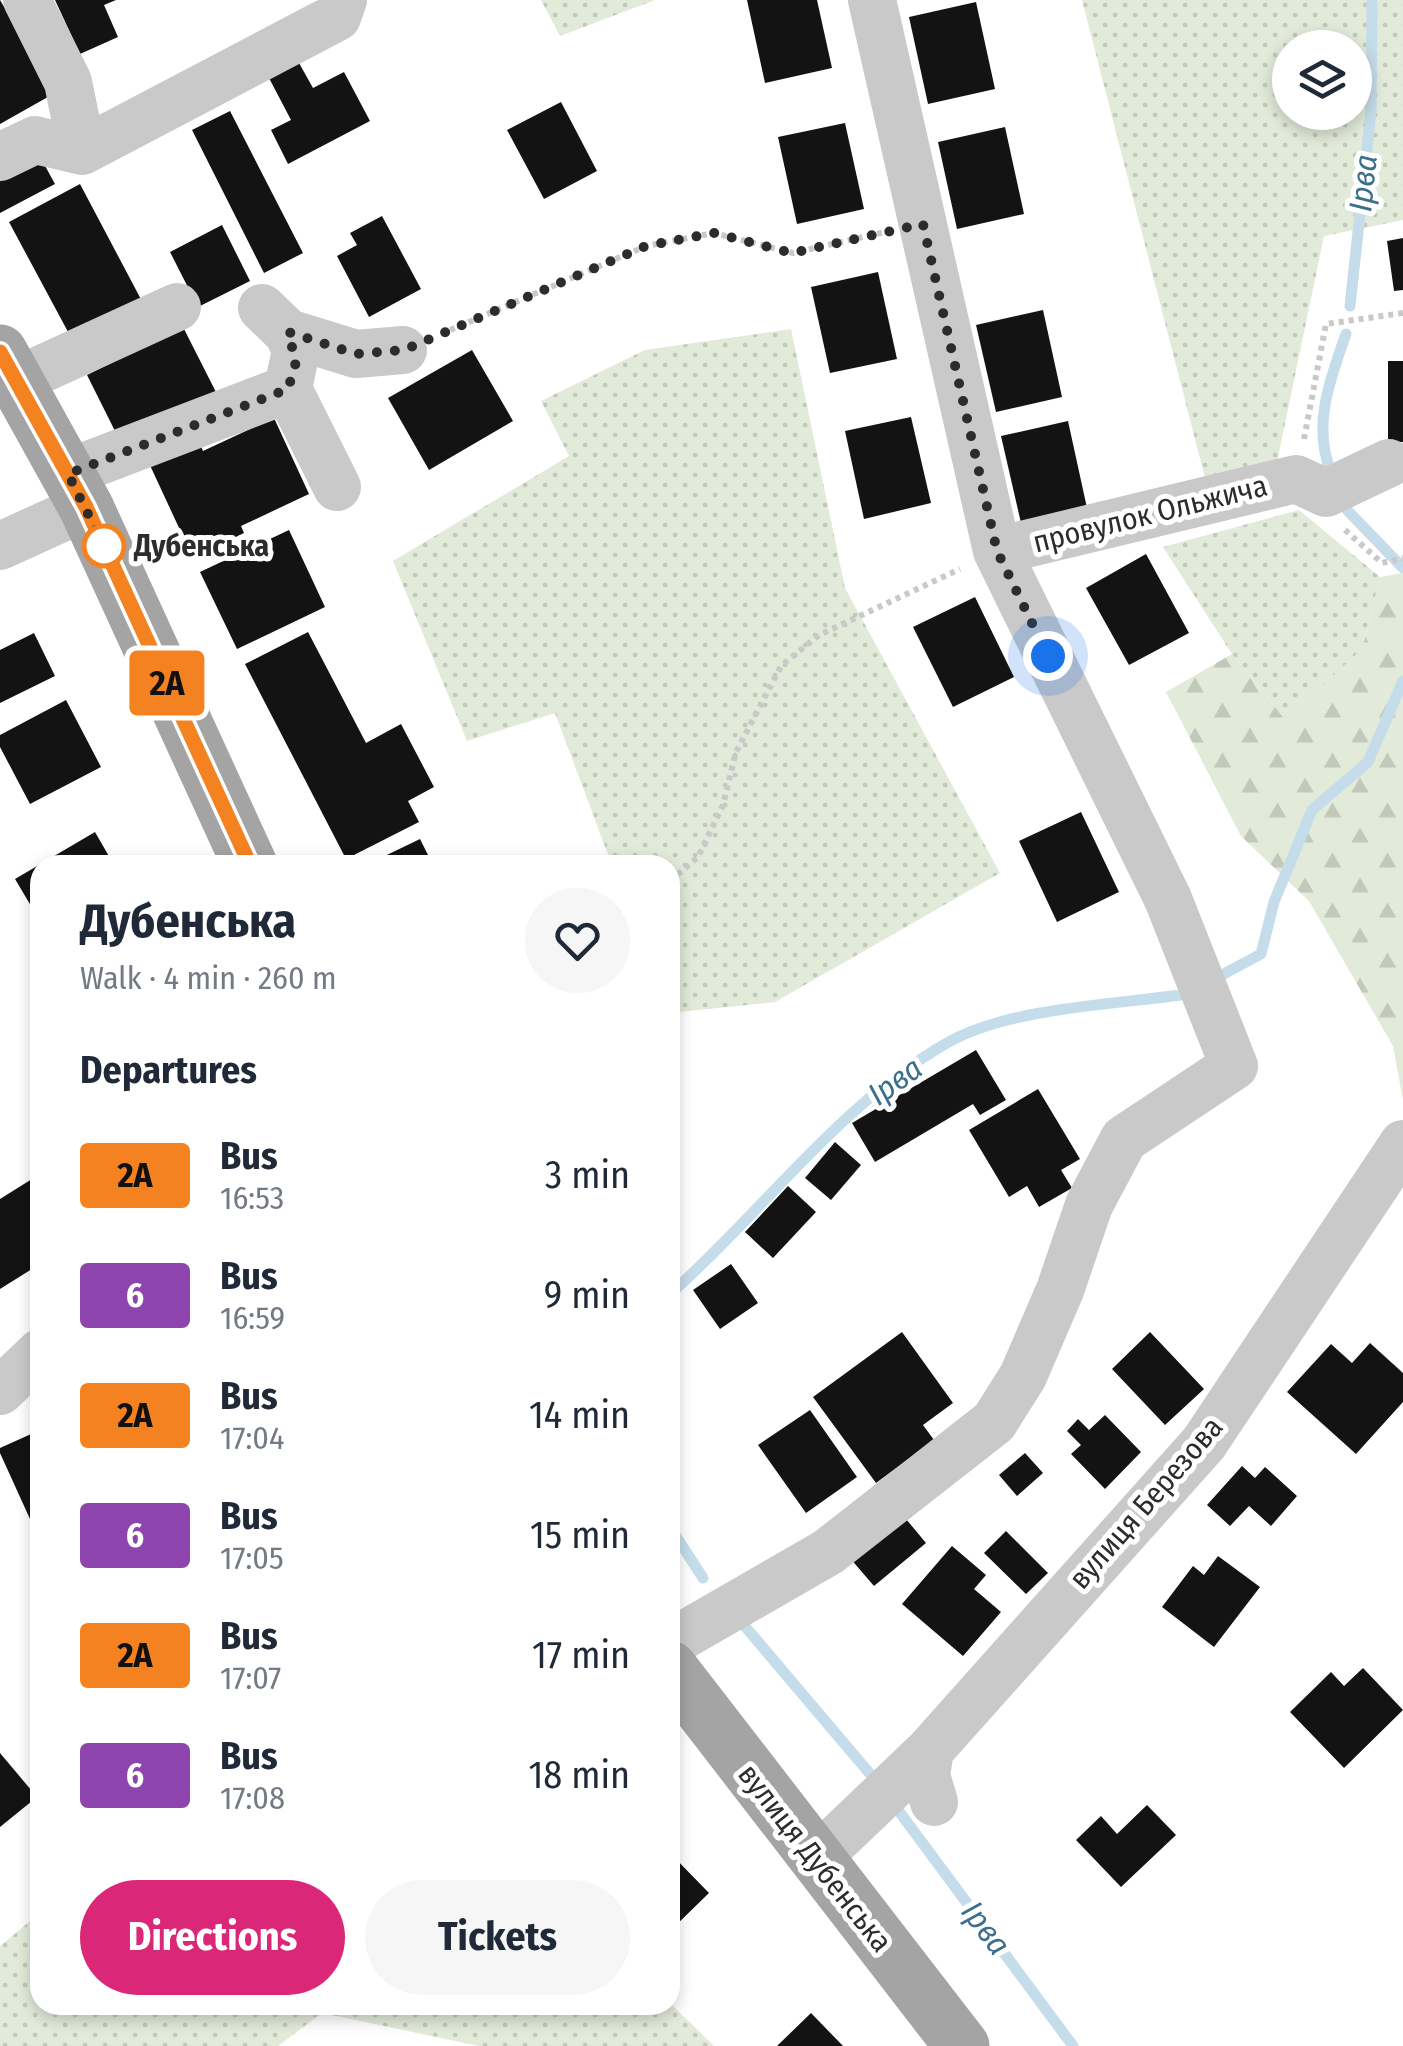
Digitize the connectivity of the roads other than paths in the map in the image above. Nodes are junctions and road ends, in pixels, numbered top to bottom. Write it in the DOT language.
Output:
graph roads {
  1 [pos="27,0"];
  2 [pos="872,0"];
  3 [pos="337,6"];
  4 [pos="82,152"];
  5 [pos="0,157"];
  6 [pos="177,307"];
  7 [pos="404,350"];
  8 [pos="9,366"];
  9 [pos="288,389"];
  10 [pos="1389,462"];
  11 [pos="337,488"];
  12 [pos="77,490"];
  13 [pos="0,546"];
  14 [pos="997,551"];
  15 [pos="245,855"];
  16 [pos="1403,1144"];
  17 [pos="30,1362"];
  18 [pos="0,1391"];
  19 [pos="680,1636"];
  20 [pos="680,1681"];
  21 [pos="930,1750"];
  22 [pos="934,1802"];
  23 [pos="815,1860"];
  24 [pos="962,2046"];
  1 -- 4 [label="street"];
  2 -- 14 [label="street, провулок Ольжича"];
  3 -- 4 [label="street"];
  4 -- 5 [label="street"];
  6 -- 8 [label="street"];
  7 -- 9 [label="street"];
  8 -- 12 [label="main road"];
  9 -- 11 [label="street"];
  9 -- 12 [label="street"];
  10 -- 14 [label="street, провулок Ольжича"];
  12 -- 13 [label="street"];
  12 -- 15 [label="main road"];
  14 -- 19 [label="street"];
  16 -- 21 [label="street, вулиця Березова"];
  17 -- 18 [label="street"];
  20 -- 23 [label="main road, вулиця Дубенська"];
  21 -- 22 [label="street"];
  21 -- 23 [label="street, вулиця Березова"];
  23 -- 24 [label="main road, вулиця Дубенська"];
}
